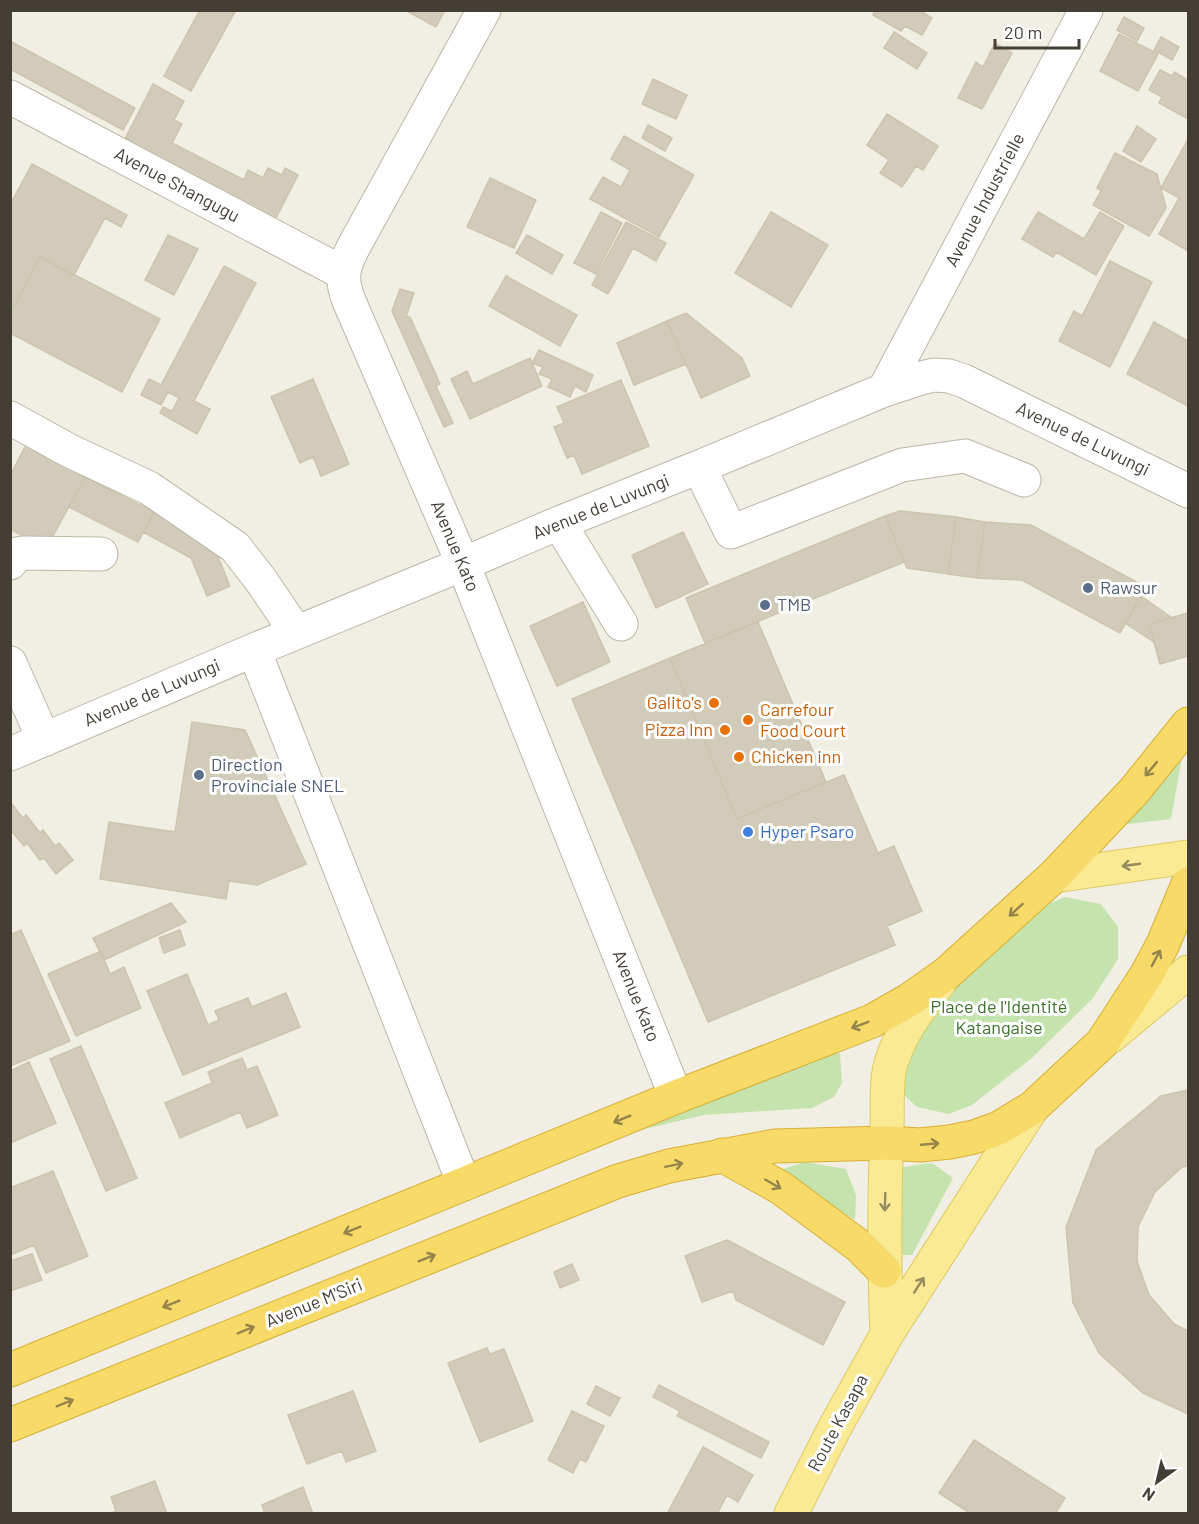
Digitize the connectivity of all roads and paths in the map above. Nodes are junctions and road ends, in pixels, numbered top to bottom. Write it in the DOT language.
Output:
graph roads {
  1 [pos="484,10"];
  2 [pos="1086,10"];
  3 [pos="10,98"];
  4 [pos="343,273"];
  5 [pos="884,390"];
  6 [pos="10,418"];
  7 [pos="699,467"];
  8 [pos="1024,480"];
  9 [pos="1188,490"];
  10 [pos="559,523"];
  11 [pos="101,554"];
  12 [pos="13,556"];
  13 [pos="463,564"];
  14 [pos="621,624"];
  15 [pos="296,632"];
  16 [pos="254,650"];
  17 [pos="10,663"];
  18 [pos="1188,724"];
  19 [pos="44,740"];
  20 [pos="10,754"];
  21 [pos="1188,857"];
  22 [pos="1054,876"];
  23 [pos="1188,884"];
  24 [pos="1188,972"];
  25 [pos="946,974"];
  26 [pos="1102,1043"];
  27 [pos="676,1096"];
  28 [pos="1032,1108"];
  29 [pos="886,1143"];
  30 [pos="722,1155"];
  31 [pos="464,1184"];
  32 [pos="884,1271"];
  33 [pos="887,1334"];
  34 [pos="10,1370"];
  35 [pos="10,1425"];
  36 [pos="791,1514"];
  1 -- 4 [label="street"];
  2 -- 5 [label="street, Avenue Industrielle"];
  3 -- 4 [label="street, Avenue Shangugu"];
  4 -- 13 [label="street, Avenue Kato"];
  5 -- 7 [label="street, Avenue de Luvungi"];
  5 -- 9 [label="street, Avenue de Luvungi"];
  6 -- 15 [label="street"];
  7 -- 8 [label="street"];
  7 -- 10 [label="street, Avenue de Luvungi"];
  10 -- 13 [label="street, Avenue de Luvungi"];
  10 -- 14 [label="street"];
  11 -- 12 [label="street"];
  13 -- 15 [label="street, Avenue de Luvungi"];
  13 -- 27 [label="street, Avenue Kato"];
  15 -- 16 [label="street, Avenue de Luvungi"];
  16 -- 19 [label="street, Avenue de Luvungi"];
  16 -- 31 [label="street"];
  17 -- 19 [label="street"];
  18 -- 22 [label="highway, one-way"];
  19 -- 20 [label="street, Avenue de Luvungi"];
  21 -- 22 [label="main road, one-way"];
  22 -- 25 [label="highway, one-way"];
  26 -- 23 [label="highway, one-way"];
  24 -- 26 [label="main road"];
  25 -- 27 [label="highway, one-way"];
  25 -- 29 [label="main road"];
  26 -- 28 [label="highway"];
  27 -- 31 [label="highway, one-way"];
  29 -- 28 [label="highway, one-way"];
  33 -- 28 [label="main road, one-way"];
  29 -- 30 [label="highway"];
  29 -- 32 [label="main road, one-way"];
  30 -- 32 [label="highway, one-way"];
  35 -- 30 [label="highway, Avenue M'Siri, one-way"];
  31 -- 34 [label="highway, one-way"];
  32 -- 33 [label="main road"];
  33 -- 36 [label="main road, Route Kasapa"];
}
